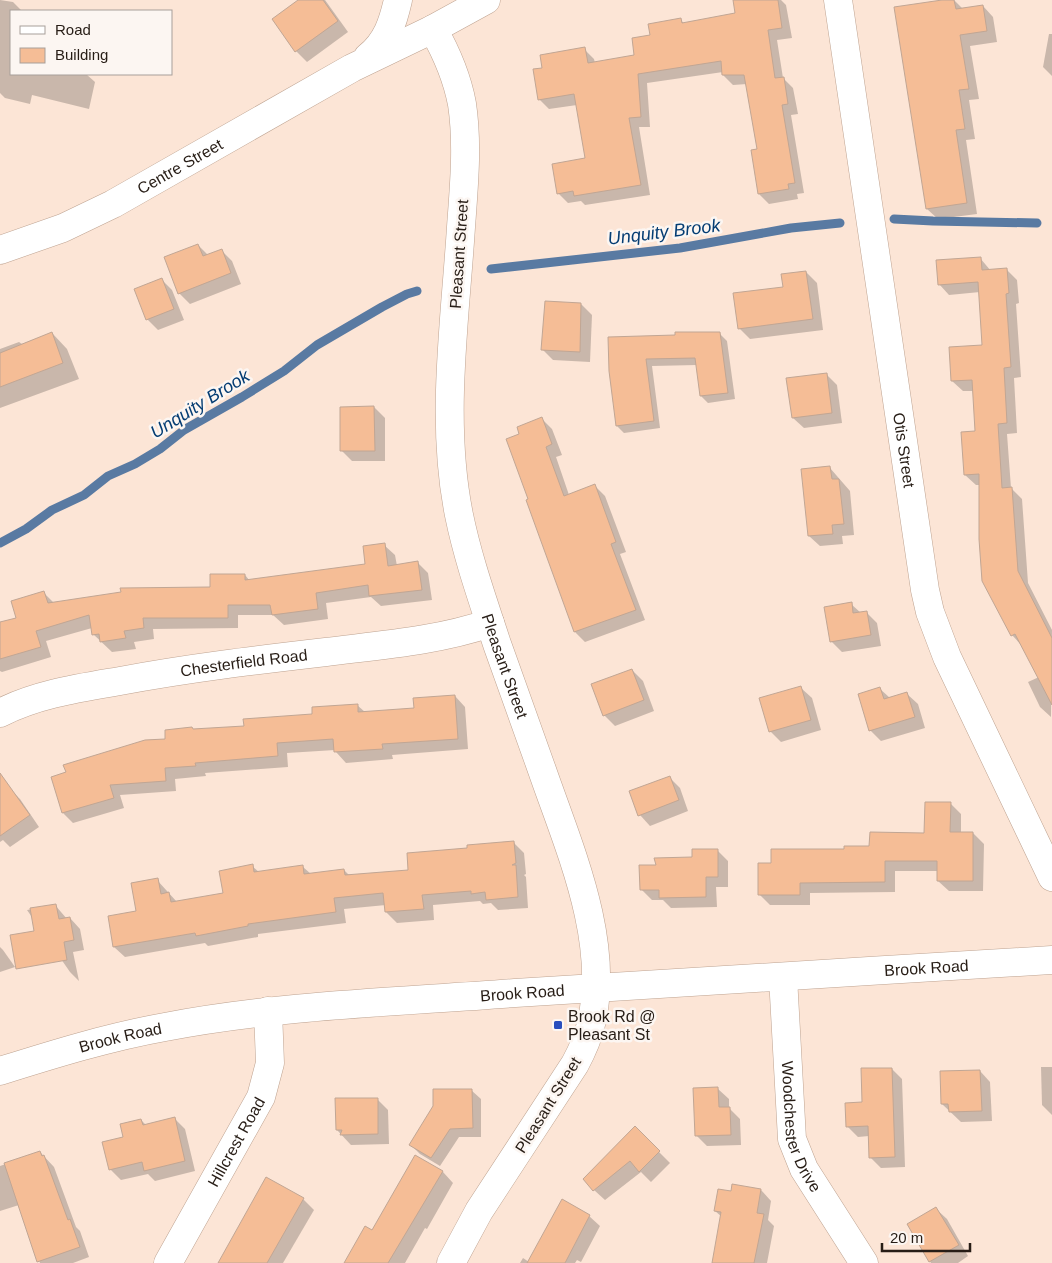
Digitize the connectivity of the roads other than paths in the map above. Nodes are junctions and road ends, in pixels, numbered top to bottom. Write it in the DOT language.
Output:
graph roads {
  1 [pos="398,0"];
  2 [pos="486,0"];
  3 [pos="838,0"];
  4 [pos="433,29"];
  5 [pos="352,68"];
  6 [pos="0,250"];
  7 [pos="490,623"];
  8 [pos="0,713"];
  9 [pos="1052,877"];
  10 [pos="1052,960"];
  11 [pos="783,977"];
  12 [pos="596,988"];
  13 [pos="268,1011"];
  14 [pos="0,1071"];
  15 [pos="856,1260"];
  16 [pos="168,1263"];
  17 [pos="451,1263"];
  1 -- 5 [label="street, Centre Street"];
  2 -- 4 [label="street, Centre Street"];
  3 -- 9 [label="street, Otis Street"];
  4 -- 5 [label="street, Centre Street"];
  4 -- 7 [label="street, Pleasant Street"];
  5 -- 6 [label="street, Centre Street"];
  7 -- 8 [label="street, Chesterfield Road"];
  7 -- 12 [label="street, Pleasant Street"];
  10 -- 11 [label="street, Brook Road"];
  11 -- 12 [label="street, Brook Road"];
  11 -- 15 [label="street, Woodchester Drive"];
  12 -- 13 [label="street, Brook Road"];
  12 -- 17 [label="street, Pleasant Street"];
  13 -- 14 [label="street, Brook Road"];
  13 -- 16 [label="street, Hillcrest Road"];
}
